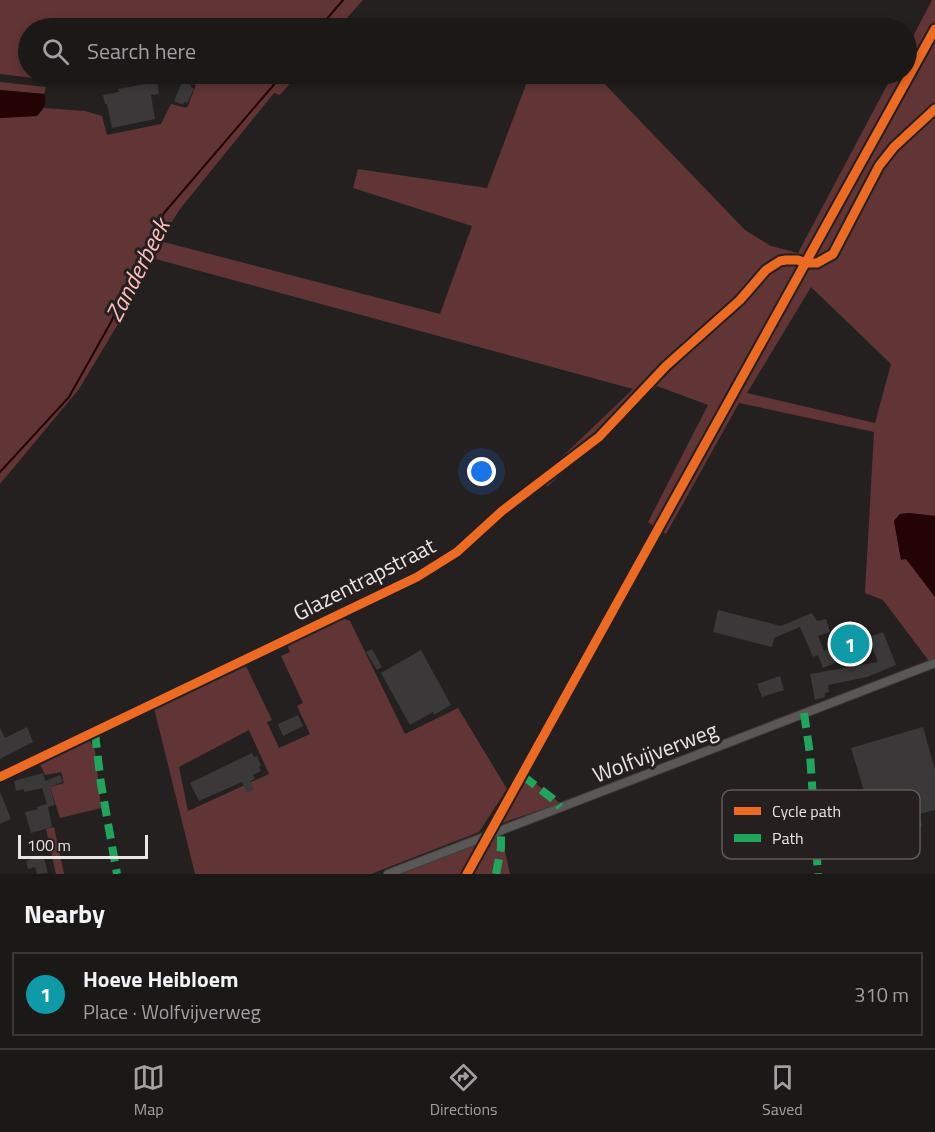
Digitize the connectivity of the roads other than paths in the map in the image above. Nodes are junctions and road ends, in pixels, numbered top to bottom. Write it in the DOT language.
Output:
graph roads {
  1 [pos="935,109"];
  2 [pos="935,663"];
  3 [pos="0,777"];
  4 [pos="388,874"];
  1 -- 3 [label="street, Glazentrapstraat"];
  2 -- 4 [label="street, Wolfvijverweg"];
}
